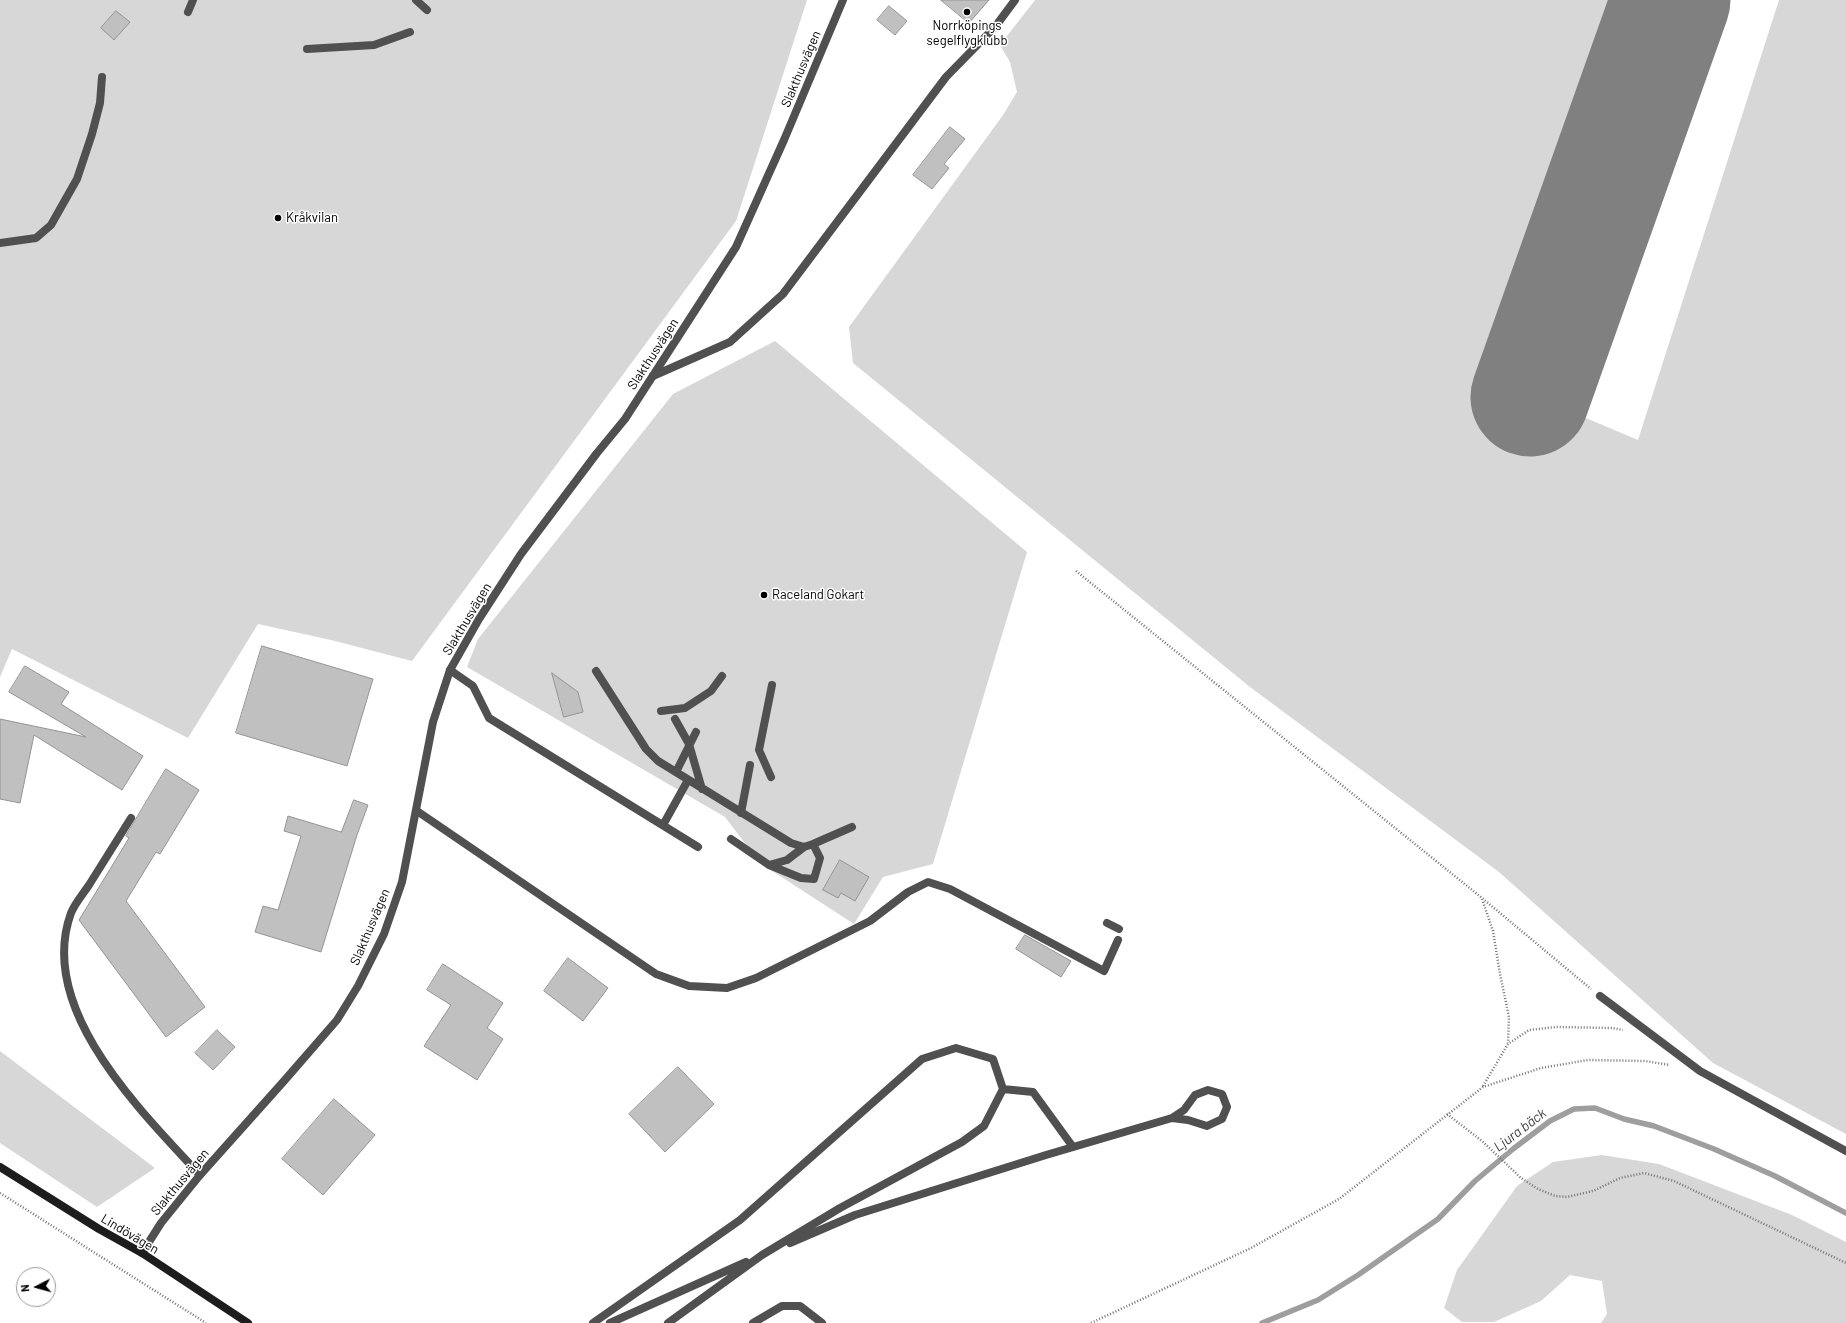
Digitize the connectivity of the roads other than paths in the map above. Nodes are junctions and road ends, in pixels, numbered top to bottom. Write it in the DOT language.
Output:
graph roads {
  1 [pos="193,0"];
  2 [pos="416,0"];
  3 [pos="843,0"];
  4 [pos="1015,0"];
  5 [pos="427,10"];
  6 [pos="188,12"];
  7 [pos="410,32"];
  8 [pos="307,49"];
  9 [pos="102,77"];
  10 [pos="0,244"];
  11 [pos="653,376"];
  12 [pos="450,670"];
  13 [pos="596,671"];
  14 [pos="722,676"];
  15 [pos="772,685"];
  16 [pos="661,710"];
  17 [pos="675,720"];
  18 [pos="696,732"];
  19 [pos="690,744"];
  20 [pos="750,765"];
  21 [pos="676,772"];
  22 [pos="771,777"];
  23 [pos="688,780"];
  24 [pos="702,789"];
  25 [pos="417,811"];
  26 [pos="741,813"];
  27 [pos="131,818"];
  28 [pos="662,825"];
  29 [pos="852,827"];
  30 [pos="730,839"];
  31 [pos="813,844"];
  32 [pos="698,847"];
  33 [pos="804,847"];
  34 [pos="769,865"];
  35 [pos="1107,923"];
  36 [pos="1119,929"];
  37 [pos="1118,940"];
  38 [pos="1600,996"];
  39 [pos="1003,1089"];
  40 [pos="1172,1118"];
  41 [pos="1073,1147"];
  42 [pos="1846,1151"];
  43 [pos="0,1167"];
  44 [pos="200,1175"];
  45 [pos="142,1253"];
  46 [pos="762,1255"];
  47 [pos="248,1323"];
  48 [pos="593,1323"];
  49 [pos="610,1323"];
  50 [pos="668,1323"];
  51 [pos="753,1323"];
  52 [pos="822,1323"];
  1 -- 6 [label="street"];
  2 -- 5 [label="street"];
  3 -- 11 [label="street, Slakthusvägen"];
  4 -- 11 [label="street"];
  7 -- 8 [label="street"];
  9 -- 10 [label="street"];
  11 -- 12 [label="street, Slakthusvägen"];
  12 -- 25 [label="street, Slakthusvägen"];
  12 -- 28 [label="street"];
  13 -- 21 [label="street"];
  14 -- 16 [label="street"];
  15 -- 22 [label="street"];
  17 -- 19 [label="street"];
  18 -- 19 [label="street"];
  19 -- 21 [label="street"];
  19 -- 24 [label="street"];
  20 -- 26 [label="street"];
  21 -- 23 [label="street"];
  23 -- 24 [label="street"];
  23 -- 28 [label="street"];
  24 -- 26 [label="street"];
  25 -- 37 [label="street"];
  25 -- 44 [label="street, Slakthusvägen"];
  26 -- 33 [label="street"];
  27 -- 44 [label="street"];
  28 -- 32 [label="street"];
  29 -- 31 [label="street"];
  30 -- 34 [label="street"];
  31 -- 33 [label="street"];
  31 -- 34 [label="street"];
  33 -- 34 [label="street"];
  35 -- 36 [label="street"];
  38 -- 42 [label="street"];
  39 -- 41 [label="street"];
  39 -- 46 [label="street"];
  39 -- 48 [label="street"];
  40 -- 40 [label="street"];
  40 -- 41 [label="street"];
  41 -- 46 [label="street"];
  43 -- 45 [label="main road, Lindövägen"];
  44 -- 45 [label="street, Slakthusvägen"];
  45 -- 47 [label="main road, Lindövägen"];
  46 -- 49 [label="street"];
  46 -- 50 [label="street"];
  51 -- 52 [label="street"];
}
